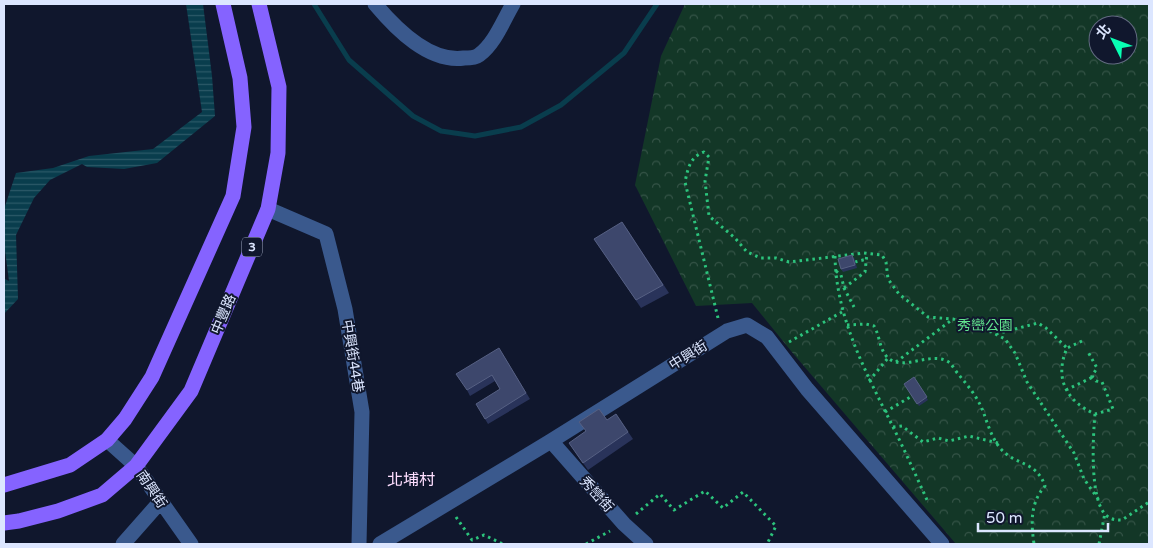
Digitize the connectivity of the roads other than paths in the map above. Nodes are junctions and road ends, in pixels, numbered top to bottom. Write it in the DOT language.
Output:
graph roads {
  1 [pos="223,4"];
  2 [pos="259,4"];
  3 [pos="375,4"];
  4 [pos="513,4"];
  5 [pos="268,209"];
  6 [pos="107,440"];
  7 [pos="551,441"];
  8 [pos="136,466"];
  9 [pos="4,485"];
  10 [pos="160,502"];
  11 [pos="4,523"];
  12 [pos="123,544"];
  13 [pos="191,544"];
  14 [pos="359,544"];
  15 [pos="380,544"];
  16 [pos="646,544"];
  17 [pos="942,544"];
  1 -- 6 [label="main road"];
  2 -- 5 [label="main road, 中豐路 / 3"];
  3 -- 4 [label="street"];
  5 -- 8 [label="main road, 中豐路 / 3"];
  5 -- 14 [label="street, 中興街44巷"];
  6 -- 8 [label="street, 南興街"];
  6 -- 9 [label="main road"];
  7 -- 15 [label="street, 中興街"];
  7 -- 16 [label="street, 秀巒街"];
  7 -- 17 [label="street, 中興街"];
  8 -- 10 [label="street, 南興街"];
  8 -- 11 [label="main road, 中豐路 / 3"];
  10 -- 12 [label="street"];
  10 -- 13 [label="street, 南興街"];
}
